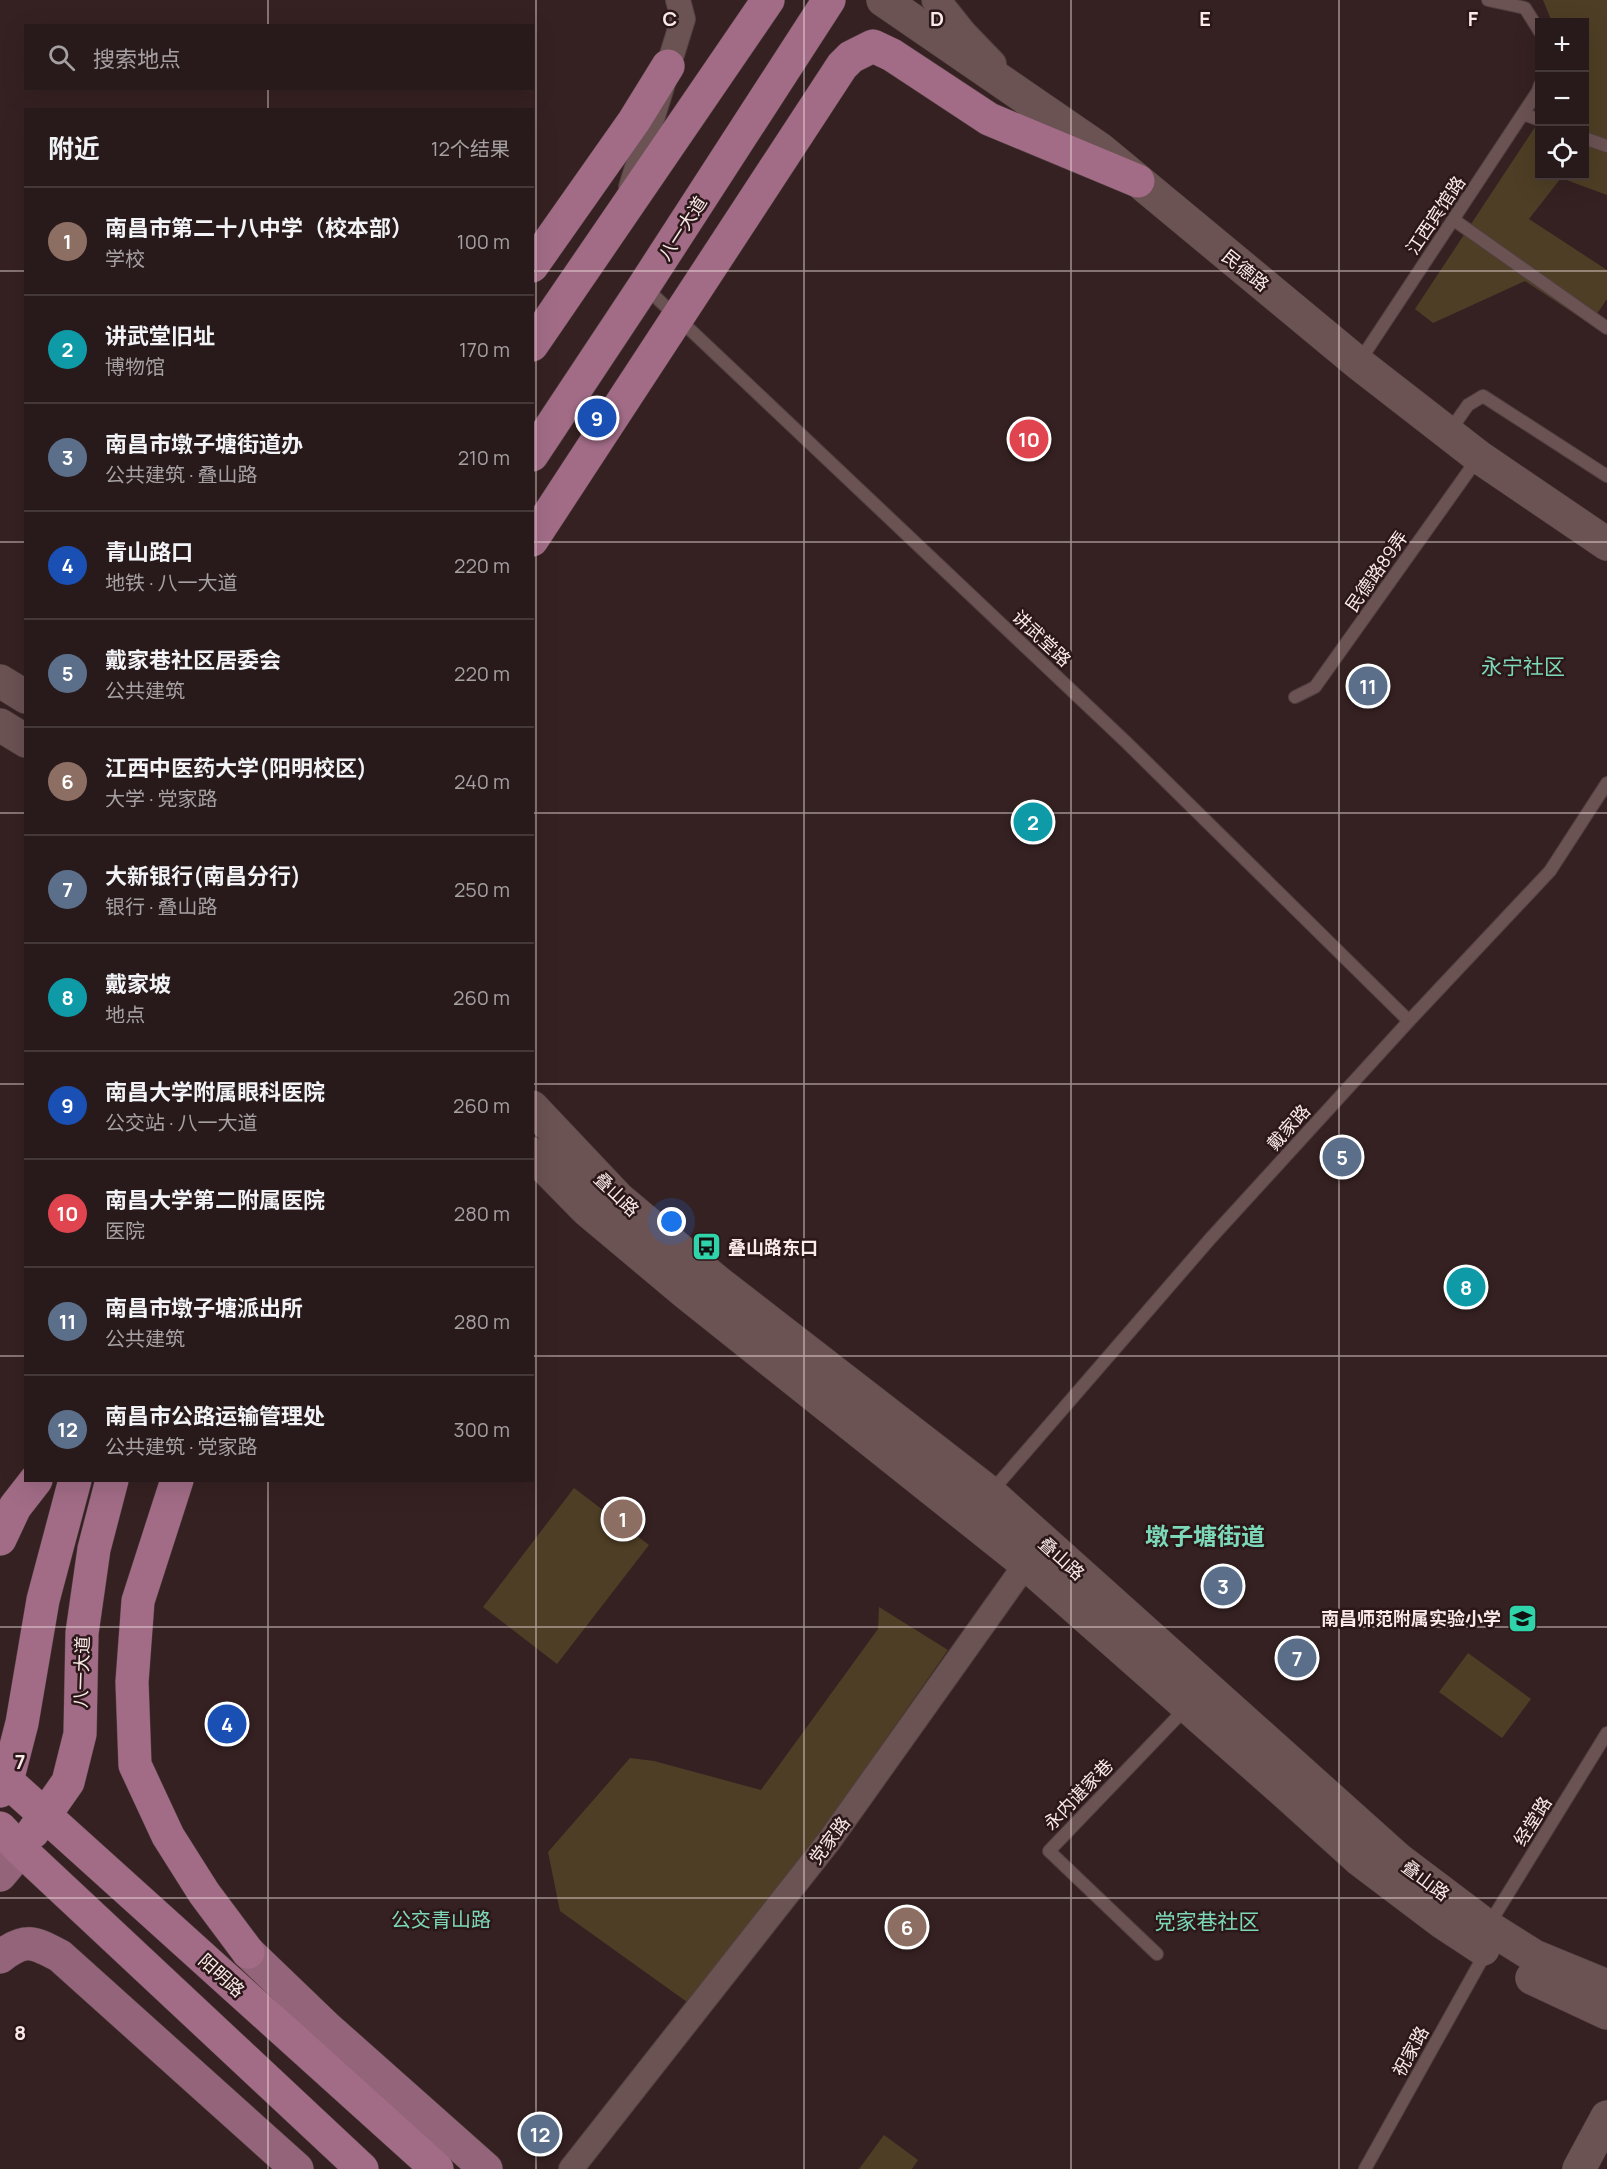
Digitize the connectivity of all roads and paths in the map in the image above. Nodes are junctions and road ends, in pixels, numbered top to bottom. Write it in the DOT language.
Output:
graph roads {
  1 [pos="678,0"];
  2 [pos="768,0"];
  3 [pos="829,0"];
  4 [pos="883,0"];
  5 [pos="936,0"];
  6 [pos="1488,0"];
  7 [pos="1524,3"];
  8 [pos="1535,24"];
  9 [pos="668,66"];
  10 [pos="1535,96"];
  11 [pos="1030,102"];
  12 [pos="1523,114"];
  13 [pos="1535,118"];
  14 [pos="1589,140"];
  15 [pos="1607,146"];
  16 [pos="1138,181"];
  17 [pos="624,212"];
  18 [pos="1454,220"];
  19 [pos="534,263"];
  20 [pos="644,286"];
  21 [pos="678,318"];
  22 [pos="1607,328"];
  23 [pos="534,342"];
  24 [pos="1358,363"];
  25 [pos="1448,433"];
  26 [pos="534,452"];
  27 [pos="1479,457"];
  28 [pos="1607,476"];
  29 [pos="534,537"];
  30 [pos="1607,544"];
  31 [pos="0,681"];
  32 [pos="24,696"];
  33 [pos="1295,697"];
  34 [pos="0,725"];
  35 [pos="24,740"];
  36 [pos="1607,783"];
  37 [pos="1409,1021"];
  38 [pos="534,1109"];
  39 [pos="534,1156"];
  40 [pos="34,1482"];
  41 [pos="74,1482"];
  42 [pos="111,1482"];
  43 [pos="176,1482"];
  44 [pos="990,1493"];
  45 [pos="0,1539"];
  46 [pos="1026,1564"];
  47 [pos="1188,1707"];
  48 [pos="1607,1733"];
  49 [pos="2,1783"];
  50 [pos="46,1815"];
  51 [pos="10,1839"];
  52 [pos="0,1875"];
  53 [pos="1487,1939"];
  54 [pos="248,1952"];
  55 [pos="1157,1954"];
  56 [pos="0,1957"];
  57 [pos="1607,1986"];
  58 [pos="1607,2013"];
  59 [pos="1607,2117"];
  60 [pos="297,2169"];
  61 [pos="362,2169"];
  62 [pos="437,2169"];
  63 [pos="486,2169"];
  64 [pos="571,2169"];
  65 [pos="1365,2169"];
  66 [pos="1579,2169"];
  1 -- 9 [label="street"];
  2 -- 17 [label="highway"];
  3 -- 20 [label="highway, 八一大道"];
  4 -- 11 [label="main road, 民德路"];
  5 -- 11 [label="street"];
  6 -- 7 [label="lane"];
  7 -- 8 [label="lane"];
  9 -- 17 [label="street"];
  9 -- 19 [label="highway"];
  10 -- 12 [label="lane, 江西宾馆路"];
  11 -- 16 [label="main road, 民德路"];
  12 -- 13 [label="lane"];
  12 -- 18 [label="lane, 江西宾馆路"];
  14 -- 15 [label="lane"];
  16 -- 21 [label="highway"];
  16 -- 24 [label="main road, 民德路"];
  17 -- 23 [label="highway"];
  18 -- 22 [label="lane"];
  18 -- 24 [label="lane, 江西宾馆路"];
  20 -- 21 [label="lane, 讲武堂路"];
  20 -- 26 [label="highway, 八一大道"];
  21 -- 29 [label="highway"];
  21 -- 37 [label="lane, 讲武堂路"];
  24 -- 25 [label="main road, 民德路"];
  25 -- 27 [label="main road, 民德路"];
  25 -- 28 [label="lane"];
  27 -- 30 [label="main road, 民德路"];
  27 -- 33 [label="lane, 民德路89弄"];
  31 -- 32 [label="main road"];
  34 -- 35 [label="main road"];
  36 -- 37 [label="lane, 戴家路"];
  37 -- 44 [label="lane, 戴家路"];
  38 -- 44 [label="main road, 叠山路"];
  39 -- 46 [label="main road, 叠山路"];
  40 -- 45 [label="highway"];
  41 -- 49 [label="highway"];
  42 -- 50 [label="highway, 八一大道"];
  43 -- 54 [label="highway"];
  44 -- 46 [label="street"];
  44 -- 53 [label="main road, 叠山路"];
  46 -- 47 [label="main road, 叠山路"];
  46 -- 64 [label="street, 党家路"];
  47 -- 53 [label="main road, 叠山路"];
  47 -- 55 [label="lane, 永内谌家巷"];
  48 -- 53 [label="lane, 经堂路"];
  49 -- 50 [label="highway, 阳明路"];
  50 -- 51 [label="highway, 八一大道"];
  50 -- 62 [label="highway, 阳明路"];
  51 -- 52 [label="main road"];
  51 -- 61 [label="highway"];
  53 -- 57 [label="main road, 叠山路"];
  53 -- 58 [label="main road, 叠山路"];
  53 -- 65 [label="lane, 祝家路"];
  54 -- 63 [label="main road"];
  56 -- 60 [label="main road"];
  59 -- 66 [label="main road"];
}
